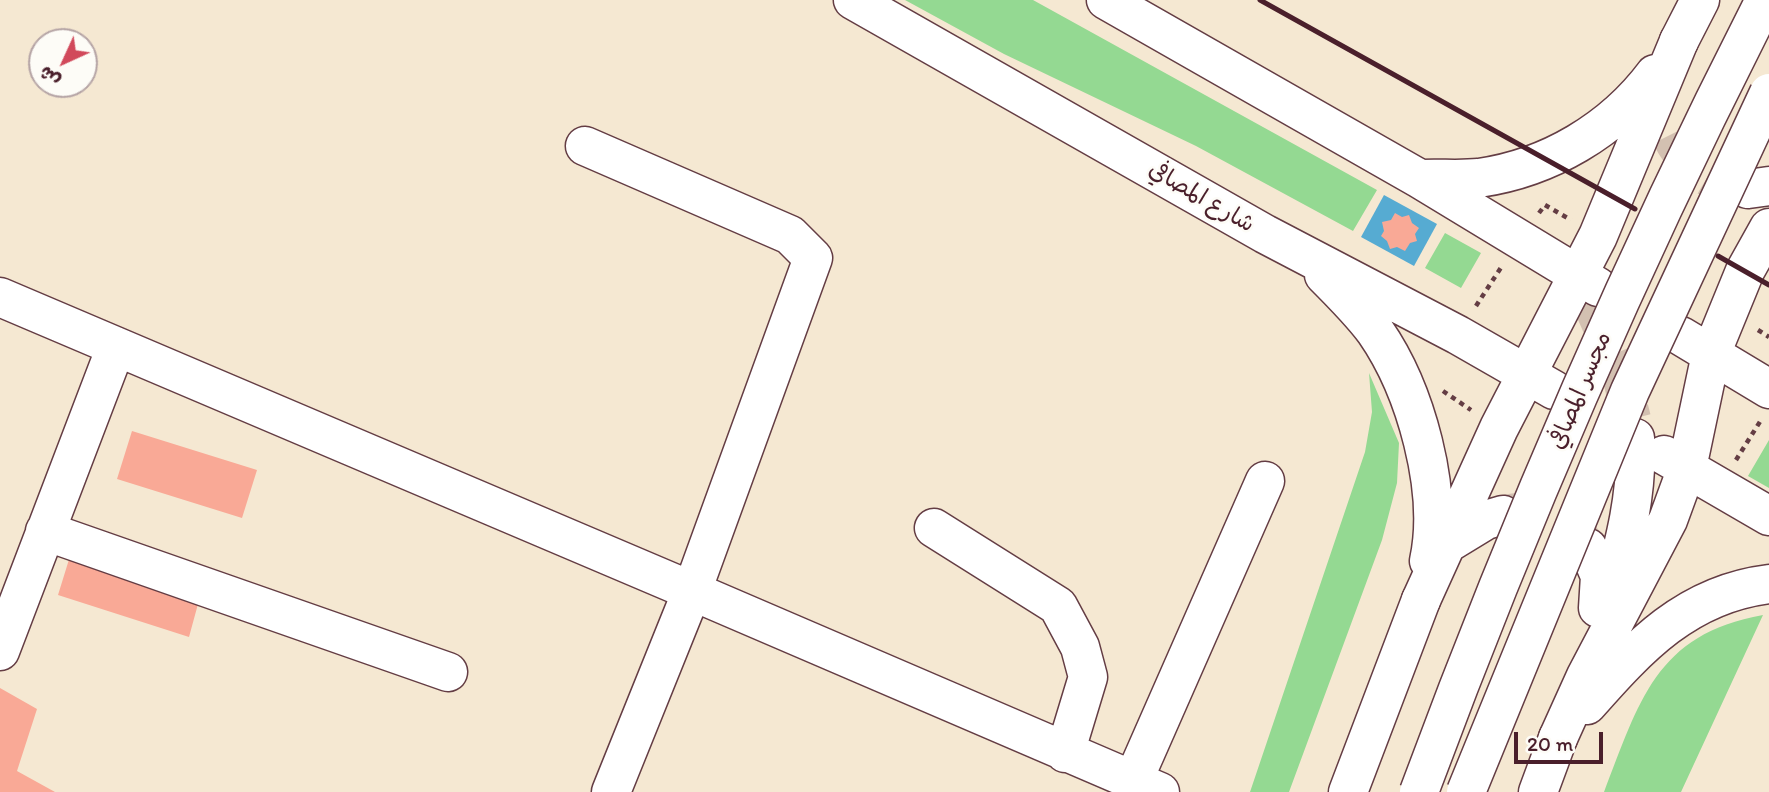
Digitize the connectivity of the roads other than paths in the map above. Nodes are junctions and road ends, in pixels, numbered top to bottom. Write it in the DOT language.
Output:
graph roads {
  1 [pos="853,0"];
  2 [pos="1106,0"];
  3 [pos="1700,0"];
  4 [pos="1765,0"];
  5 [pos="1679,41"];
  6 [pos="1664,78"];
  7 [pos="1769,93"];
  8 [pos="1670,135"];
  9 [pos="585,146"];
  10 [pos="1420,178"];
  11 [pos="1769,228"];
  12 [pos="1265,234"];
  13 [pos="1589,288"];
  14 [pos="0,298"];
  15 [pos="1696,345"];
  16 [pos="116,347"];
  17 [pos="1540,382"];
  18 [pos="1769,389"];
  19 [pos="1687,468"];
  20 [pos="1265,481"];
  21 [pos="1503,515"];
  22 [pos="1769,516"];
  23 [pos="934,528"];
  24 [pos="45,531"];
  25 [pos="1446,545"];
  26 [pos="1588,548"];
  27 [pos="1769,584"];
  28 [pos="692,591"];
  29 [pos="1421,600"];
  30 [pos="1597,634"];
  31 [pos="0,651"];
  32 [pos="448,672"];
  33 [pos="1586,676"];
  34 [pos="1558,738"];
  35 [pos="1065,753"];
  36 [pos="1123,784"];
  37 [pos="611,792"];
  38 [pos="1348,792"];
  39 [pos="1419,792"];
  40 [pos="1466,792"];
  41 [pos="1538,792"];
  1 -- 12 [label="main road, شارع المصافي"];
  2 -- 10 [label="main road"];
  3 -- 5 [label="main road"];
  4 -- 39 [label="main road, مجسر المصافي, bridge"];
  5 -- 6 [label="main road"];
  5 -- 10 [label="main road"];
  6 -- 8 [label="main road"];
  6 -- 13 [label="main road"];
  7 -- 40 [label="main road, مجسر المصافي, bridge"];
  9 -- 28 [label="main road"];
  10 -- 13 [label="main road"];
  11 -- 15 [label="main road"];
  12 -- 17 [label="main road, شارع المصافي"];
  12 -- 29 [label="main road"];
  13 -- 17 [label="main road"];
  14 -- 16 [label="main road"];
  15 -- 18 [label="main road"];
  15 -- 19 [label="main road"];
  16 -- 24 [label="main road"];
  16 -- 28 [label="main road"];
  17 -- 25 [label="main road"];
  19 -- 22 [label="main road"];
  19 -- 30 [label="main road"];
  19 -- 33 [label="main road"];
  20 -- 36 [label="main road"];
  21 -- 25 [label="main road"];
  23 -- 35 [label="main road"];
  24 -- 31 [label="main road"];
  24 -- 32 [label="main road"];
  25 -- 29 [label="main road"];
  26 -- 30 [label="main road"];
  27 -- 34 [label="main road"];
  28 -- 35 [label="main road"];
  28 -- 37 [label="main road"];
  29 -- 38 [label="main road"];
  30 -- 33 [label="main road"];
  33 -- 34 [label="main road"];
  34 -- 41 [label="main road"];
  35 -- 36 [label="main road"];
}
